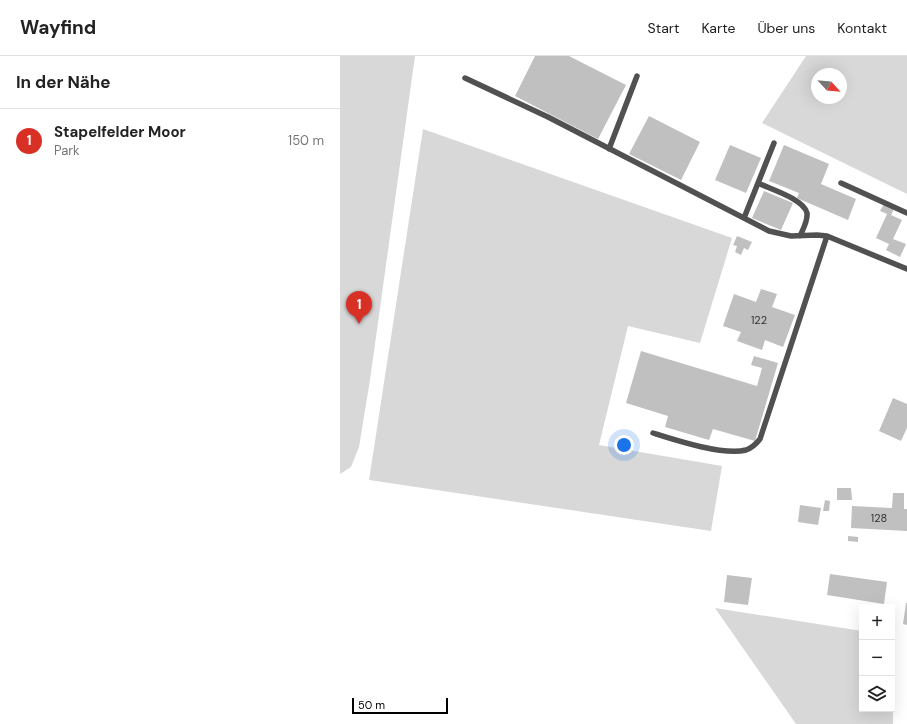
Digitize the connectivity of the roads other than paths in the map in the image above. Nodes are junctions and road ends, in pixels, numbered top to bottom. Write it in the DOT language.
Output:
graph roads {
  1 [pos="637,76"];
  2 [pos="465,78"];
  3 [pos="774,143"];
  4 [pos="609,149"];
  5 [pos="758,183"];
  6 [pos="841,183"];
  7 [pos="907,213"];
  8 [pos="744,218"];
  9 [pos="800,236"];
  10 [pos="827,236"];
  11 [pos="907,269"];
  12 [pos="653,433"];
  1 -- 4 [label="lane"];
  2 -- 4 [label="lane"];
  3 -- 5 [label="lane"];
  4 -- 8 [label="lane"];
  5 -- 8 [label="lane"];
  5 -- 9 [label="lane"];
  6 -- 7 [label="lane"];
  8 -- 9 [label="lane"];
  9 -- 10 [label="lane"];
  10 -- 11 [label="lane"];
  10 -- 12 [label="lane"];
}
